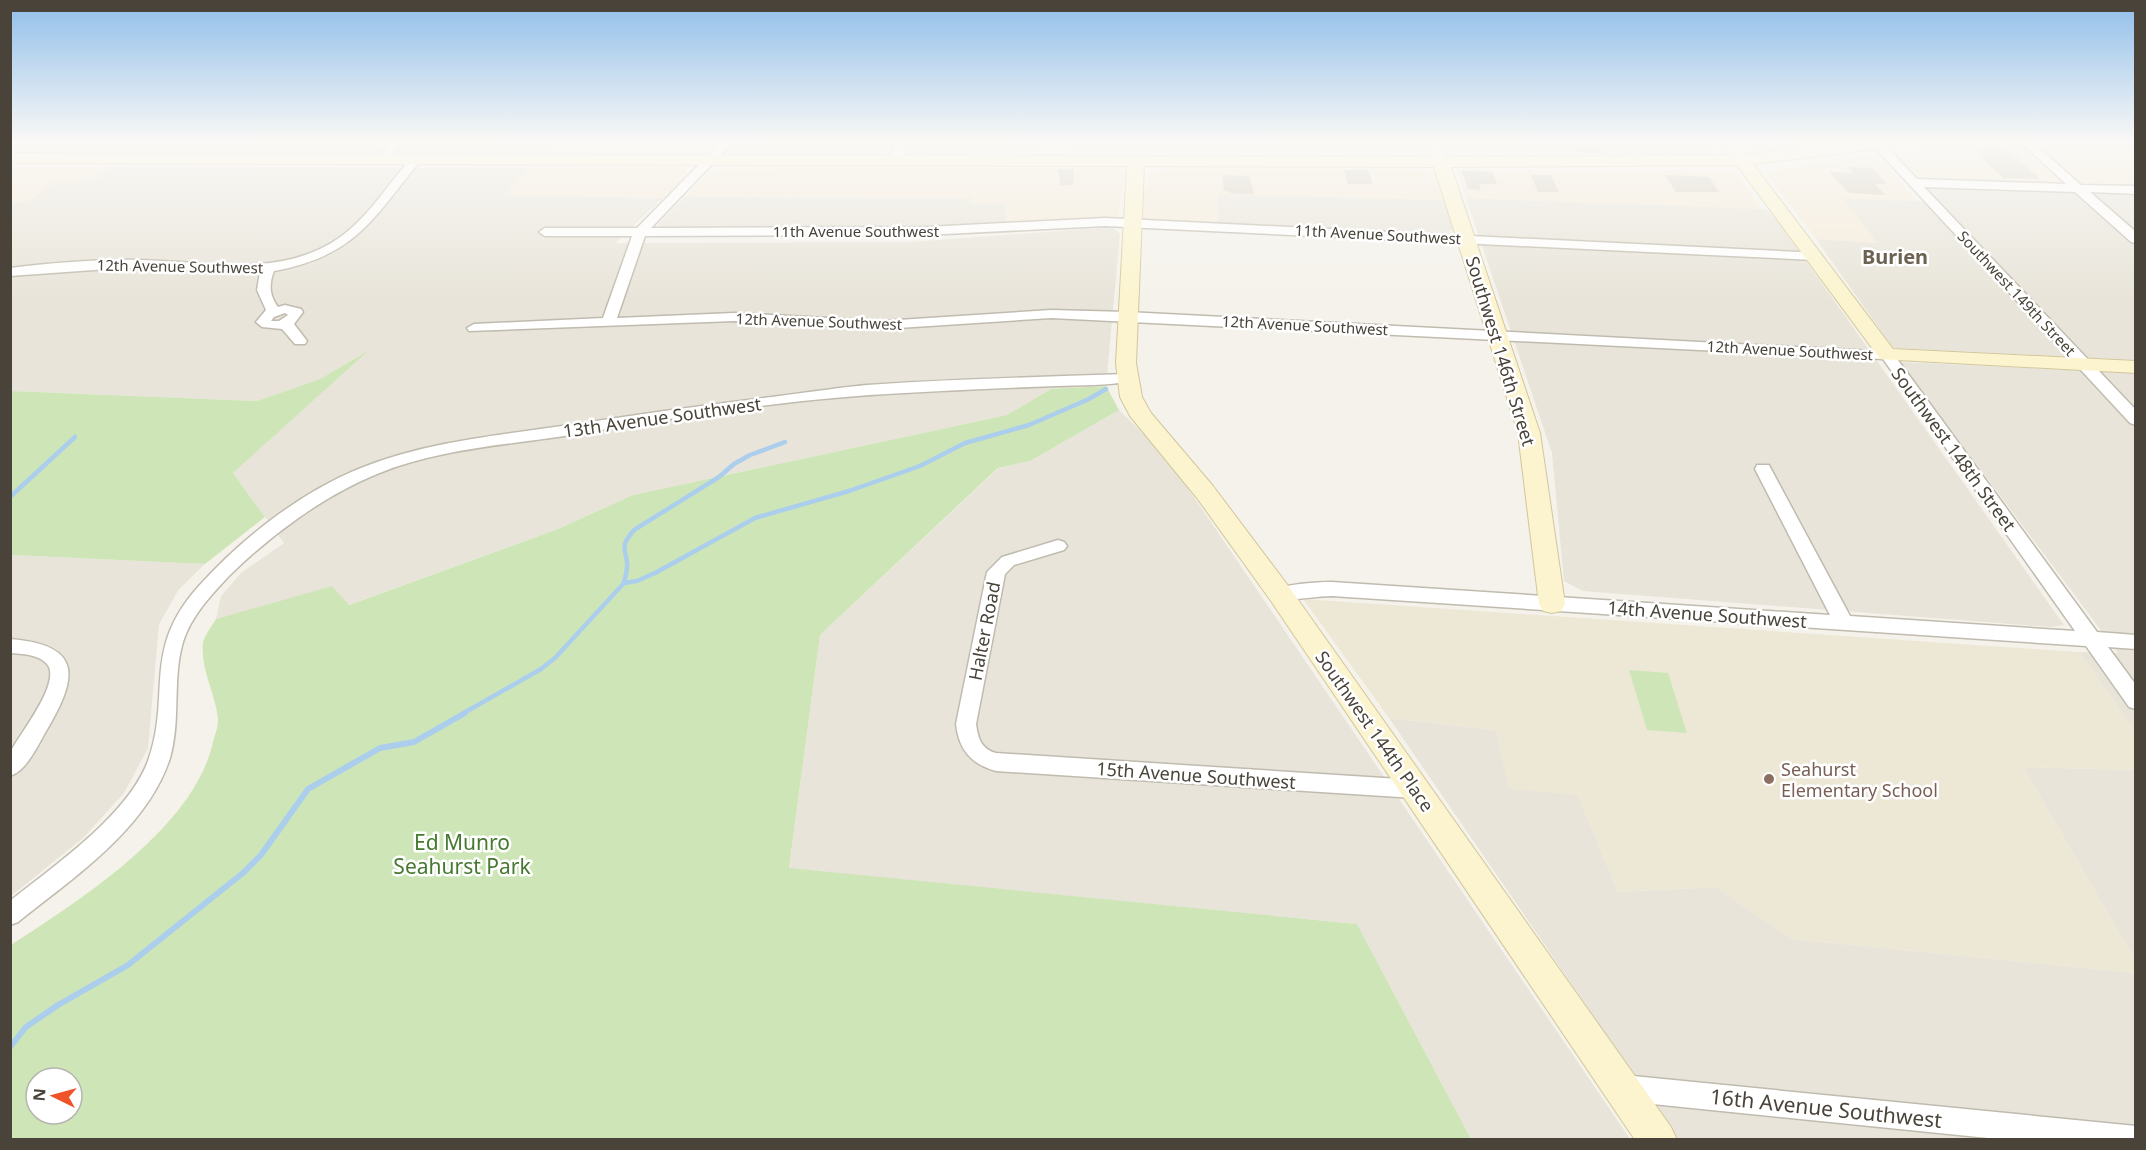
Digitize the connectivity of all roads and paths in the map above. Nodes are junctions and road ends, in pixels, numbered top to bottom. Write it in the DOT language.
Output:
graph roads {
  1 [pos="385,194"];
  2 [pos="678,194"];
  3 [pos="1134,194"];
  4 [pos="1451,194"];
  5 [pos="1767,194"];
  6 [pos="1924,194"];
  7 [pos="2084,194"];
  8 [pos="1132,224"];
  9 [pos="545,232"];
  10 [pos="640,232"];
  11 [pos="1466,238"];
  12 [pos="2136,240"];
  13 [pos="1814,256"];
  14 [pos="269,268"];
  15 [pos="10,272"];
  16 [pos="1127,316"];
  17 [pos="609,321"];
  18 [pos="474,328"];
  19 [pos="1496,335"];
  20 [pos="300,340"];
  21 [pos="1887,355"];
  22 [pos="2084,365"];
  23 [pos="2136,367"];
  24 [pos="1126,378"];
  25 [pos="2136,420"];
  26 [pos="1762,470"];
  27 [pos="1058,546"];
  28 [pos="1280,594"];
  29 [pos="1552,604"];
  30 [pos="1844,623"];
  31 [pos="2091,640"];
  32 [pos="2136,642"];
  33 [pos="10,646"];
  34 [pos="2136,701"];
  35 [pos="978,756"];
  36 [pos="10,768"];
  37 [pos="1415,789"];
  38 [pos="10,915"];
  39 [pos="1623,1088"];
  40 [pos="2136,1139"];
  41 [pos="1658,1140"];
  1 -- 14 [label="street, 12th Avenue Southwest"];
  2 -- 10 [label="street"];
  3 -- 8 [label="street"];
  4 -- 11 [label="street, Southwest 146th Street"];
  5 -- 13 [label="street, Southwest 148th Street"];
  6 -- 22 [label="street, Southwest 149th Street"];
  7 -- 12 [label="street"];
  8 -- 10 [label="street, 11th Avenue Southwest"];
  8 -- 11 [label="street, 11th Avenue Southwest"];
  8 -- 16 [label="street"];
  9 -- 10 [label="street, 11th Avenue Southwest"];
  10 -- 17 [label="street"];
  11 -- 13 [label="street, 11th Avenue Southwest"];
  11 -- 19 [label="street, Southwest 146th Street"];
  13 -- 21 [label="street, Southwest 148th Street"];
  14 -- 15 [label="street, 12th Avenue Southwest"];
  14 -- 20 [label="street"];
  16 -- 17 [label="street, 12th Avenue Southwest"];
  16 -- 19 [label="street, 12th Avenue Southwest"];
  16 -- 24 [label="street"];
  17 -- 18 [label="street, 12th Avenue Southwest"];
  19 -- 21 [label="street, 12th Avenue Southwest"];
  19 -- 29 [label="street, Southwest 146th Street"];
  21 -- 22 [label="street, 12th Avenue Southwest"];
  21 -- 31 [label="street, Southwest 148th Street"];
  22 -- 23 [label="street, 12th Avenue Southwest"];
  22 -- 25 [label="street, Southwest 149th Street"];
  24 -- 28 [label="street, Southwest 144th Place"];
  24 -- 38 [label="street, 13th Avenue Southwest"];
  26 -- 30 [label="street"];
  27 -- 35 [label="street, Halter Road"];
  28 -- 29 [label="street, 14th Avenue Southwest"];
  28 -- 37 [label="street, Southwest 144th Place"];
  29 -- 30 [label="street, 14th Avenue Southwest"];
  30 -- 31 [label="street, 14th Avenue Southwest"];
  31 -- 32 [label="street, 14th Avenue Southwest"];
  31 -- 34 [label="street, Southwest 148th Street"];
  33 -- 36 [label="street"];
  35 -- 37 [label="street, 15th Avenue Southwest"];
  37 -- 39 [label="street, Southwest 144th Place"];
  39 -- 40 [label="street, 16th Avenue Southwest"];
  39 -- 41 [label="street"];
}
